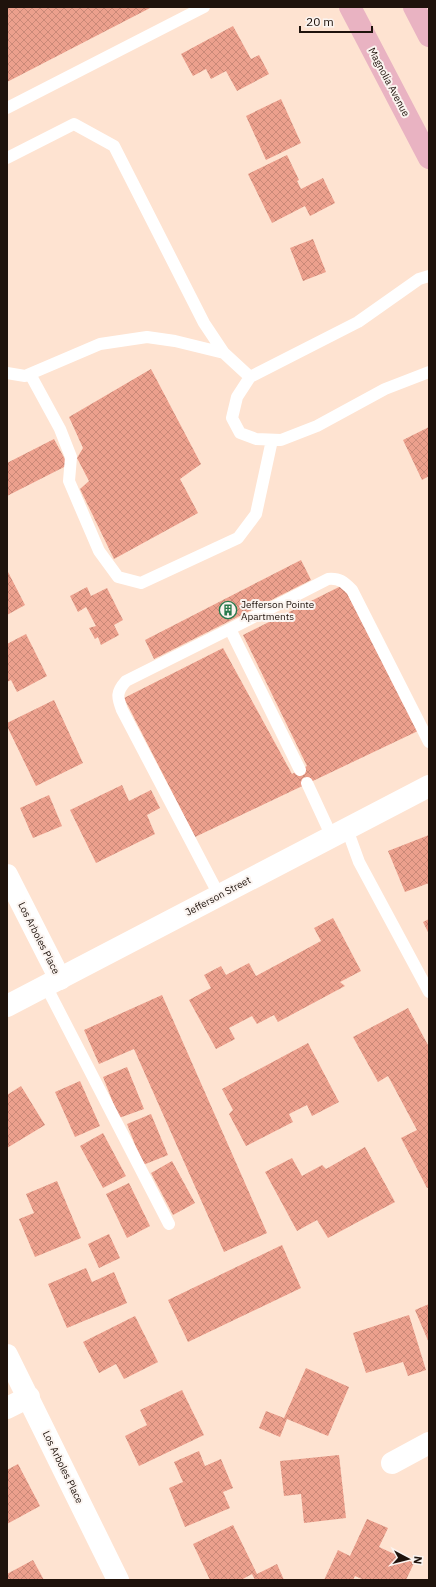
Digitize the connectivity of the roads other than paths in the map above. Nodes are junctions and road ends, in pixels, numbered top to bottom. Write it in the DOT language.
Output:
graph roads {
  1 [pos="204,7"];
  2 [pos="350,7"];
  3 [pos="414,7"];
  4 [pos="429,36"];
  5 [pos="7,108"];
  6 [pos="7,158"];
  7 [pos="429,158"];
  8 [pos="429,276"];
  9 [pos="224,353"];
  10 [pos="429,372"];
  11 [pos="7,373"];
  12 [pos="30,374"];
  13 [pos="250,377"];
  14 [pos="272,440"];
  15 [pos="230,629"];
  16 [pos="429,742"];
  17 [pos="300,770"];
  18 [pos="307,783"];
  19 [pos="429,786"];
  20 [pos="339,833"];
  21 [pos="7,875"];
  22 [pos="219,896"];
  23 [pos="426,978"];
  24 [pos="53,982"];
  25 [pos="429,992"];
  26 [pos="7,1006"];
  27 [pos="169,1224"];
  28 [pos="7,1355"];
  29 [pos="29,1398"];
  30 [pos="7,1408"];
  31 [pos="429,1443"];
  32 [pos="392,1463"];
  33 [pos="118,1580"];
  1 -- 5 [label="lane"];
  2 -- 7 [label="main road, Magnolia Avenue"];
  3 -- 4 [label="main road"];
  6 -- 9 [label="lane"];
  8 -- 13 [label="lane"];
  9 -- 12 [label="lane"];
  9 -- 13 [label="lane"];
  10 -- 14 [label="lane"];
  11 -- 12 [label="lane"];
  12 -- 14 [label="lane"];
  13 -- 14 [label="lane"];
  15 -- 16 [label="lane"];
  15 -- 17 [label="lane"];
  15 -- 22 [label="lane"];
  18 -- 20 [label="lane"];
  19 -- 20 [label="street, Jefferson Street"];
  20 -- 22 [label="street, Jefferson Street"];
  20 -- 23 [label="lane"];
  21 -- 24 [label="street, Los Arboles Place"];
  22 -- 24 [label="street, Jefferson Street"];
  23 -- 25 [label="lane"];
  24 -- 26 [label="street, Jefferson Street"];
  24 -- 27 [label="lane"];
  28 -- 29 [label="street, Los Arboles Place"];
  29 -- 30 [label="street"];
  29 -- 33 [label="street, Los Arboles Place"];
  31 -- 32 [label="street"];
}
